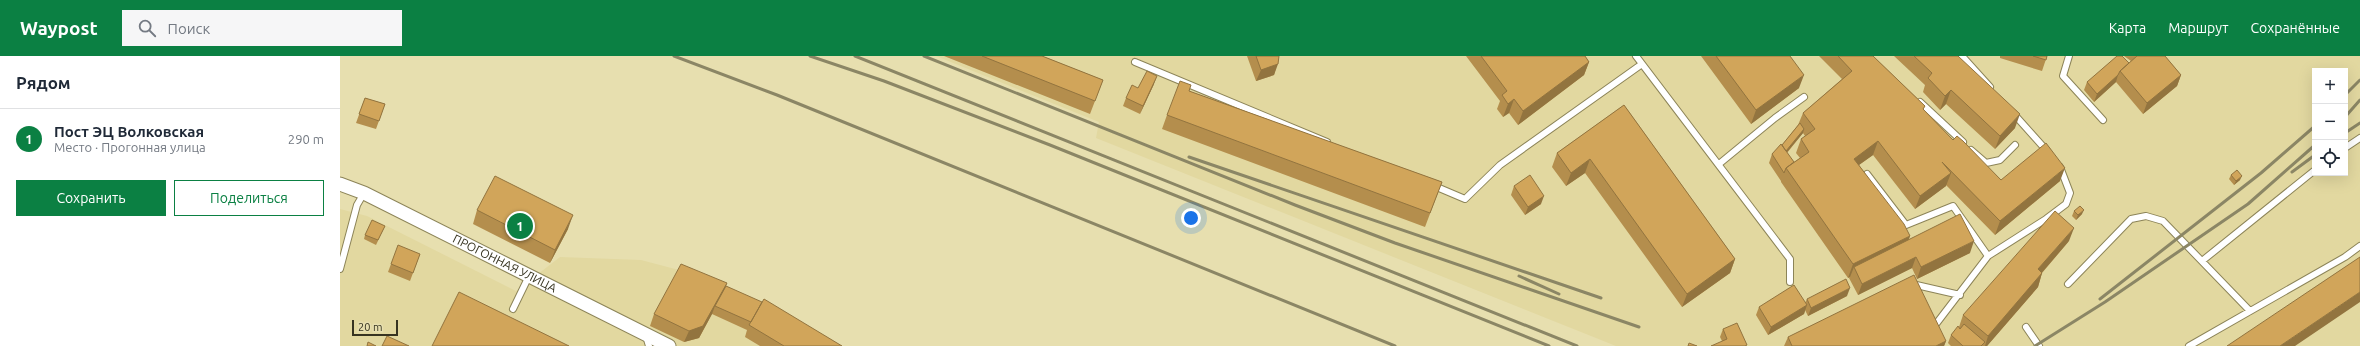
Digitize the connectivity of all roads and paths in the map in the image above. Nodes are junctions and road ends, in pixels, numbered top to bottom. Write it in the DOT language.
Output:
graph roads {
  1 [pos="1636,56"];
  2 [pos="1962,56"];
  3 [pos="2069,56"];
  4 [pos="1135,62"];
  5 [pos="1642,64"];
  6 [pos="1992,90"];
  7 [pos="1804,97"];
  8 [pos="1916,99"];
  9 [pos="2008,107"];
  10 [pos="2103,120"];
  11 [pos="2360,138"];
  12 [pos="1337,145"];
  13 [pos="2015,145"];
  14 [pos="2348,146"];
  15 [pos="1719,164"];
  16 [pos="2312,172"];
  17 [pos="1867,174"];
  18 [pos="1422,181"];
  19 [pos="340,184"];
  20 [pos="364,193"];
  21 [pos="2360,246"];
  22 [pos="1988,256"];
  23 [pos="2202,261"];
  24 [pos="340,268"];
  25 [pos="529,276"];
  26 [pos="1790,282"];
  27 [pos="2068,284"];
  28 [pos="1903,286"];
  29 [pos="1960,295"];
  30 [pos="513,309"];
  31 [pos="2250,310"];
  32 [pos="1936,324"];
  33 [pos="2026,327"];
  34 [pos="647,340"];
  35 [pos="669,346"];
  36 [pos="2039,346"];
  37 [pos="2189,346"];
  1 -- 5 [label="lane"];
  2 -- 6 [label="lane"];
  3 -- 10 [label="lane"];
  4 -- 12 [label="lane"];
  5 -- 15 [label="lane"];
  5 -- 18 [label="lane"];
  7 -- 15 [label="lane"];
  8 -- 13 [label="lane"];
  9 -- 22 [label="lane"];
  11 -- 14 [label="lane"];
  15 -- 26 [label="lane"];
  16 -- 23 [label="lane"];
  17 -- 22 [label="lane"];
  19 -- 20 [label="street, ПРОГОННАЯ УЛИЦА"];
  20 -- 24 [label="lane"];
  20 -- 25 [label="street, ПРОГОННАЯ УЛИЦА"];
  21 -- 31 [label="lane"];
  22 -- 29 [label="lane"];
  23 -- 27 [label="lane"];
  23 -- 31 [label="lane"];
  25 -- 30 [label="lane"];
  25 -- 34 [label="street, ПРОГОННАЯ УЛИЦА"];
  28 -- 29 [label="lane"];
  29 -- 32 [label="lane"];
  31 -- 37 [label="lane"];
  33 -- 36 [label="lane"];
  34 -- 35 [label="street, ПРОГОННАЯ УЛИЦА"];
}
